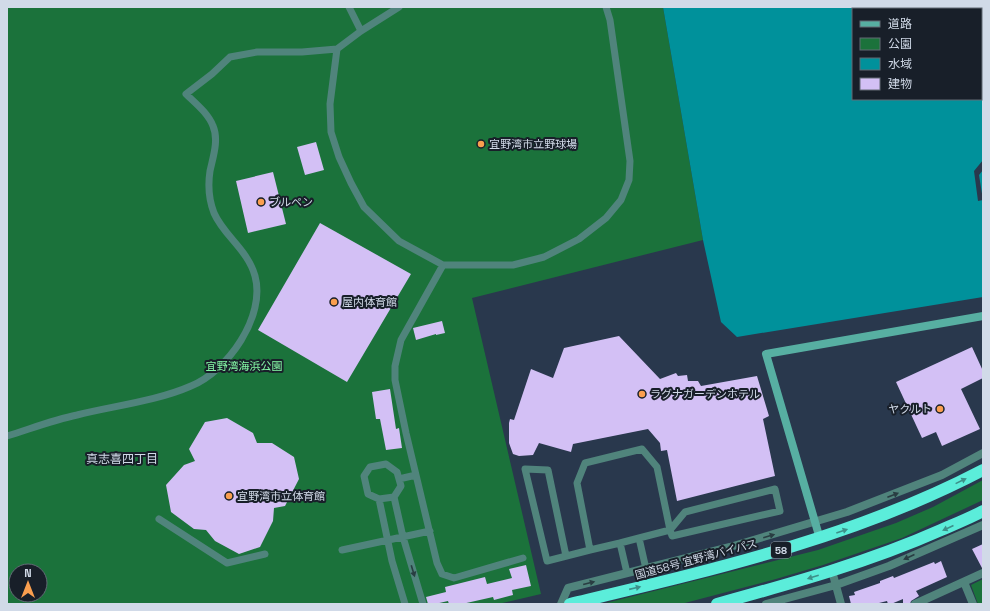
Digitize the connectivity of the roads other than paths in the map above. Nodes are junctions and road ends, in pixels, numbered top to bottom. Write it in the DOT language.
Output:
graph roads {
  1 [pos="349,7"];
  2 [pos="399,7"];
  3 [pos="606,7"];
  4 [pos="361,30"];
  5 [pos="337,49"];
  6 [pos="443,265"];
  7 [pos="983,316"];
  8 [pos="7,436"];
  9 [pos="983,453"];
  10 [pos="983,470"];
  11 [pos="416,475"];
  12 [pos="399,479"];
  13 [pos="394,496"];
  14 [pos="379,499"];
  15 [pos="983,511"];
  16 [pos="159,519"];
  17 [pos="815,522"];
  18 [pos="983,525"];
  19 [pos="670,530"];
  20 [pos="430,531"];
  21 [pos="403,537"];
  22 [pos="639,538"];
  23 [pos="820,539"];
  24 [pos="388,540"];
  25 [pos="620,543"];
  26 [pos="342,550"];
  27 [pos="590,550"];
  28 [pos="264,554"];
  29 [pos="566,556"];
  30 [pos="523,558"];
  31 [pos="646,569"];
  32 [pos="832,571"];
  33 [pos="627,573"];
  34 [pos="983,573"];
  35 [pos="964,582"];
  36 [pos="836,585"];
  37 [pos="405,604"];
  38 [pos="423,604"];
  39 [pos="561,604"];
  40 [pos="570,604"];
  41 [pos="717,604"];
  42 [pos="766,604"];
  43 [pos="841,604"];
  44 [pos="915,604"];
  45 [pos="973,604"];
  1 -- 4 [label="lane"];
  2 -- 4 [label="lane"];
  3 -- 6 [label="lane"];
  4 -- 5 [label="lane"];
  5 -- 6 [label="lane"];
  5 -- 8 [label="lane"];
  6 -- 11 [label="lane"];
  7 -- 17 [label="street"];
  17 -- 9 [label="street, one-way"];
  23 -- 10 [label="highway, 国道58号 宜野湾バイパス / 58, one-way"];
  11 -- 12 [label="lane"];
  11 -- 20 [label="lane"];
  12 -- 13 [label="lane"];
  12 -- 14 [label="lane"];
  13 -- 14 [label="lane"];
  13 -- 21 [label="lane"];
  14 -- 24 [label="lane"];
  15 -- 32 [label="highway, one-way"];
  16 -- 28 [label="lane"];
  17 -- 23 [label="street"];
  31 -- 17 [label="street, one-way"];
  18 -- 36 [label="street, one-way"];
  19 -- 19 [label="lane"];
  19 -- 22 [label="lane"];
  19 -- 27 [label="lane"];
  20 -- 21 [label="lane"];
  20 -- 30 [label="lane"];
  21 -- 24 [label="lane"];
  21 -- 38 [label="lane, one-way"];
  22 -- 25 [label="lane"];
  22 -- 31 [label="lane"];
  40 -- 23 [label="highway, 国道58号 宜野湾バイパス / 58, one-way"];
  24 -- 26 [label="lane"];
  24 -- 37 [label="lane"];
  25 -- 27 [label="lane"];
  25 -- 33 [label="lane"];
  27 -- 29 [label="lane"];
  29 -- 29 [label="lane"];
  31 -- 33 [label="street"];
  32 -- 36 [label="street"];
  32 -- 41 [label="highway, one-way"];
  39 -- 33 [label="street, one-way"];
  34 -- 35 [label="street"];
  35 -- 44 [label="street"];
  35 -- 45 [label="street"];
  36 -- 42 [label="street"];
  36 -- 43 [label="street"];
}
